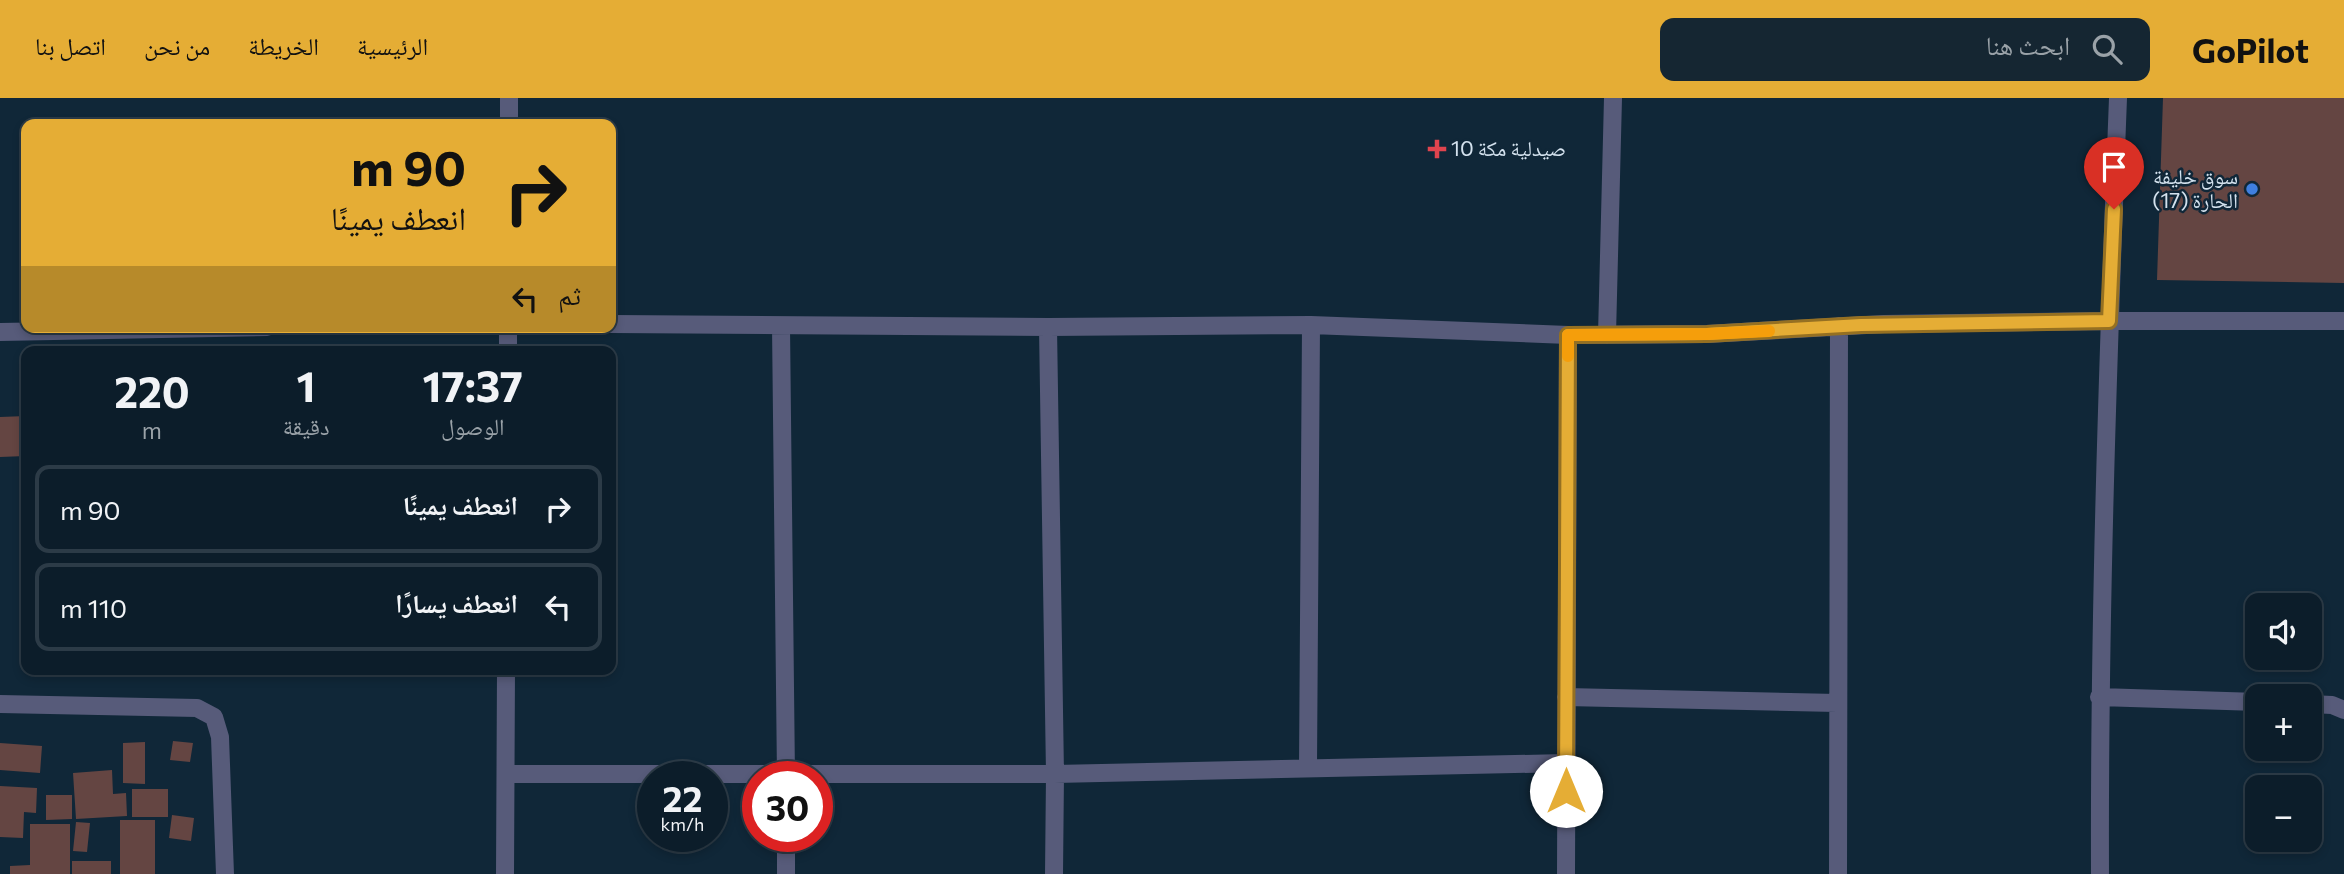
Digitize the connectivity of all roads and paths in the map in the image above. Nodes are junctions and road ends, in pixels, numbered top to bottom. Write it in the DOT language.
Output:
graph roads {
  1 [pos="509,98"];
  2 [pos="1613,98"];
  3 [pos="2118,98"];
  4 [pos="509,119"];
  5 [pos="2109,321"];
  6 [pos="2344,321"];
  7 [pos="616,324"];
  8 [pos="1311,325"];
  9 [pos="781,326"];
  10 [pos="1839,326"];
  11 [pos="1048,327"];
  12 [pos="0,332"];
  13 [pos="21,332"];
  14 [pos="1568,335"];
  15 [pos="1607,335"];
  16 [pos="506,675"];
  17 [pos="1566,697"];
  18 [pos="2099,697"];
  19 [pos="2245,702"];
  20 [pos="1837,703"];
  21 [pos="0,704"];
  22 [pos="2322,705"];
  23 [pos="2344,710"];
  24 [pos="786,761"];
  25 [pos="1566,763"];
  26 [pos="1308,767"];
  27 [pos="506,774"];
  28 [pos="1055,774"];
  29 [pos="742,775"];
  30 [pos="833,775"];
  31 [pos="786,852"];
  32 [pos="225,874"];
  33 [pos="505,874"];
  34 [pos="786,874"];
  35 [pos="1054,874"];
  36 [pos="1566,874"];
  37 [pos="1838,874"];
  38 [pos="2100,874"];
  1 -- 4 [label="street"];
  2 -- 15 [label="street"];
  3 -- 5 [label="street"];
  5 -- 6 [label="street"];
  5 -- 10 [label="street"];
  5 -- 18 [label="street"];
  7 -- 9 [label="street"];
  8 -- 11 [label="street"];
  8 -- 14 [label="street"];
  8 -- 26 [label="street"];
  9 -- 11 [label="street"];
  9 -- 24 [label="street"];
  10 -- 15 [label="street"];
  10 -- 20 [label="street"];
  11 -- 28 [label="street"];
  12 -- 13 [label="street"];
  14 -- 15 [label="street"];
  14 -- 17 [label="street"];
  16 -- 27 [label="street"];
  17 -- 20 [label="street"];
  17 -- 25 [label="street"];
  18 -- 19 [label="street"];
  18 -- 38 [label="street"];
  20 -- 37 [label="street"];
  21 -- 32 [label="street"];
  22 -- 23 [label="street"];
  25 -- 26 [label="street"];
  25 -- 36 [label="street"];
  26 -- 28 [label="street"];
  27 -- 29 [label="street"];
  27 -- 33 [label="street"];
  28 -- 30 [label="street"];
  28 -- 35 [label="street"];
  31 -- 34 [label="street"];
}
